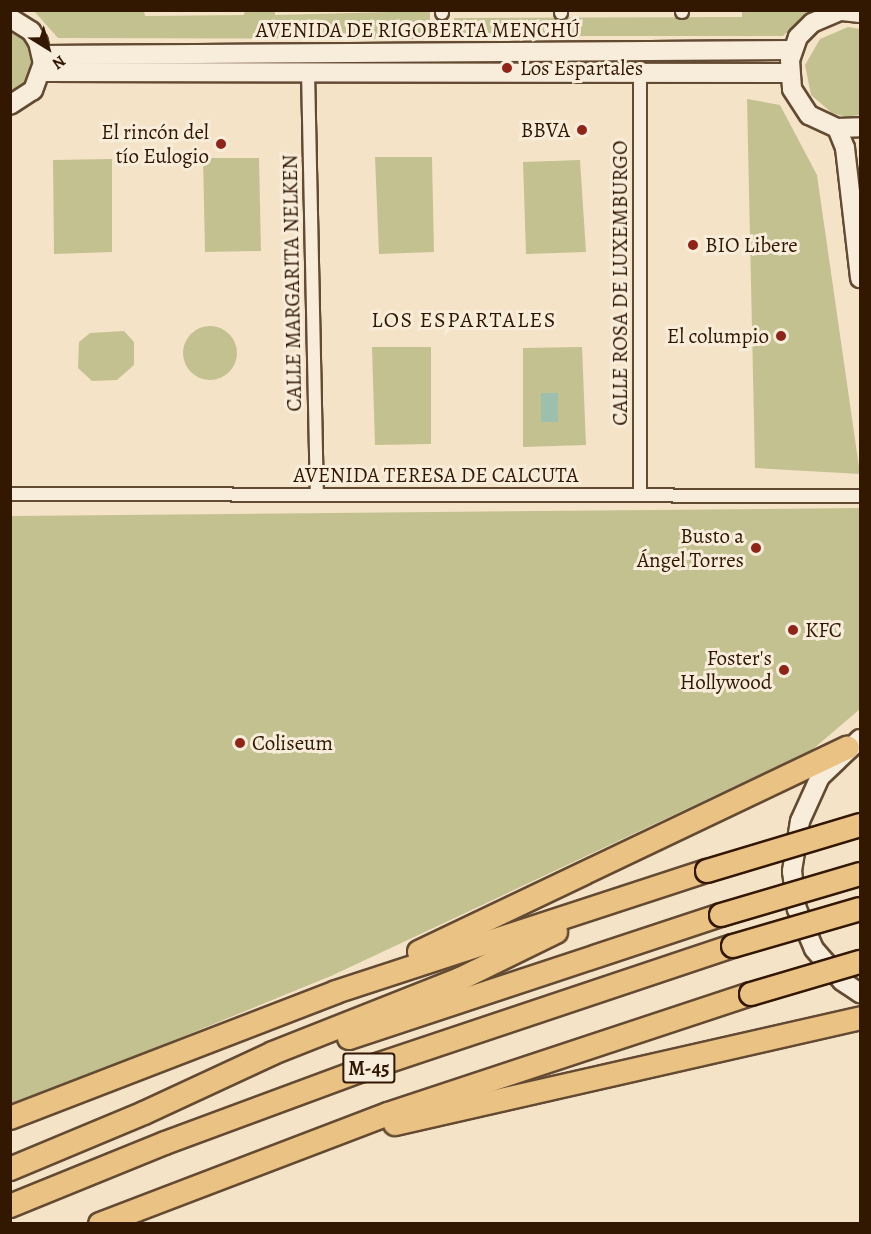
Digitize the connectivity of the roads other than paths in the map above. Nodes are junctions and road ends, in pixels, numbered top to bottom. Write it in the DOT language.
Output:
graph roads {
  1 [pos="857,12"];
  2 [pos="827,14"];
  3 [pos="10,18"];
  4 [pos="793,50"];
  5 [pos="42,64"];
  6 [pos="308,71"];
  7 [pos="640,72"];
  8 [pos="790,73"];
  9 [pos="10,105"];
  10 [pos="861,127"];
  11 [pos="837,128"];
  12 [pos="861,278"];
  13 [pos="10,494"];
  14 [pos="317,494"];
  15 [pos="640,494"];
  16 [pos="861,496"];
  17 [pos="854,743"];
  18 [pos="861,825"];
  19 [pos="861,874"];
  20 [pos="636,893"];
  21 [pos="861,909"];
  22 [pos="861,962"];
  23 [pos="336,992"];
  24 [pos="861,993"];
  25 [pos="861,1018"];
  26 [pos="144,1113"];
  27 [pos="10,1118"];
  28 [pos="257,1162"];
  29 [pos="10,1169"];
  30 [pos="10,1206"];
  31 [pos="100,1224"];
  1 -- 2 [label="street"];
  2 -- 4 [label="street"];
  3 -- 5 [label="street"];
  4 -- 5 [label="street, AVENIDA DE RIGOBERTA MENCHÚ"];
  4 -- 8 [label="street"];
  5 -- 6 [label="street, AVENIDA DE RIGOBERTA MENCHÚ"];
  5 -- 9 [label="street"];
  6 -- 7 [label="street, AVENIDA DE RIGOBERTA MENCHÚ"];
  6 -- 14 [label="street, CALLE MARGARITA NELKEN"];
  7 -- 8 [label="street, AVENIDA DE RIGOBERTA MENCHÚ"];
  7 -- 15 [label="street, CALLE ROSA DE LUXEMBURGO"];
  8 -- 11 [label="street"];
  10 -- 11 [label="street"];
  11 -- 12 [label="street"];
  13 -- 14 [label="street, AVENIDA TERESA DE CALCUTA"];
  14 -- 15 [label="street, AVENIDA TERESA DE CALCUTA"];
  15 -- 16 [label="street, AVENIDA TERESA DE CALCUTA"];
  17 -- 23 [label="highway"];
  17 -- 24 [label="street"];
  18 -- 20 [label="highway, bridge"];
  19 -- 26 [label="highway, M-45, bridge"];
  20 -- 23 [label="highway"];
  20 -- 26 [label="highway"];
  21 -- 30 [label="highway, M-45, bridge"];
  22 -- 28 [label="highway, bridge"];
  23 -- 27 [label="highway"];
  25 -- 28 [label="highway"];
  26 -- 29 [label="highway, M-45"];
  28 -- 31 [label="highway"];
}
